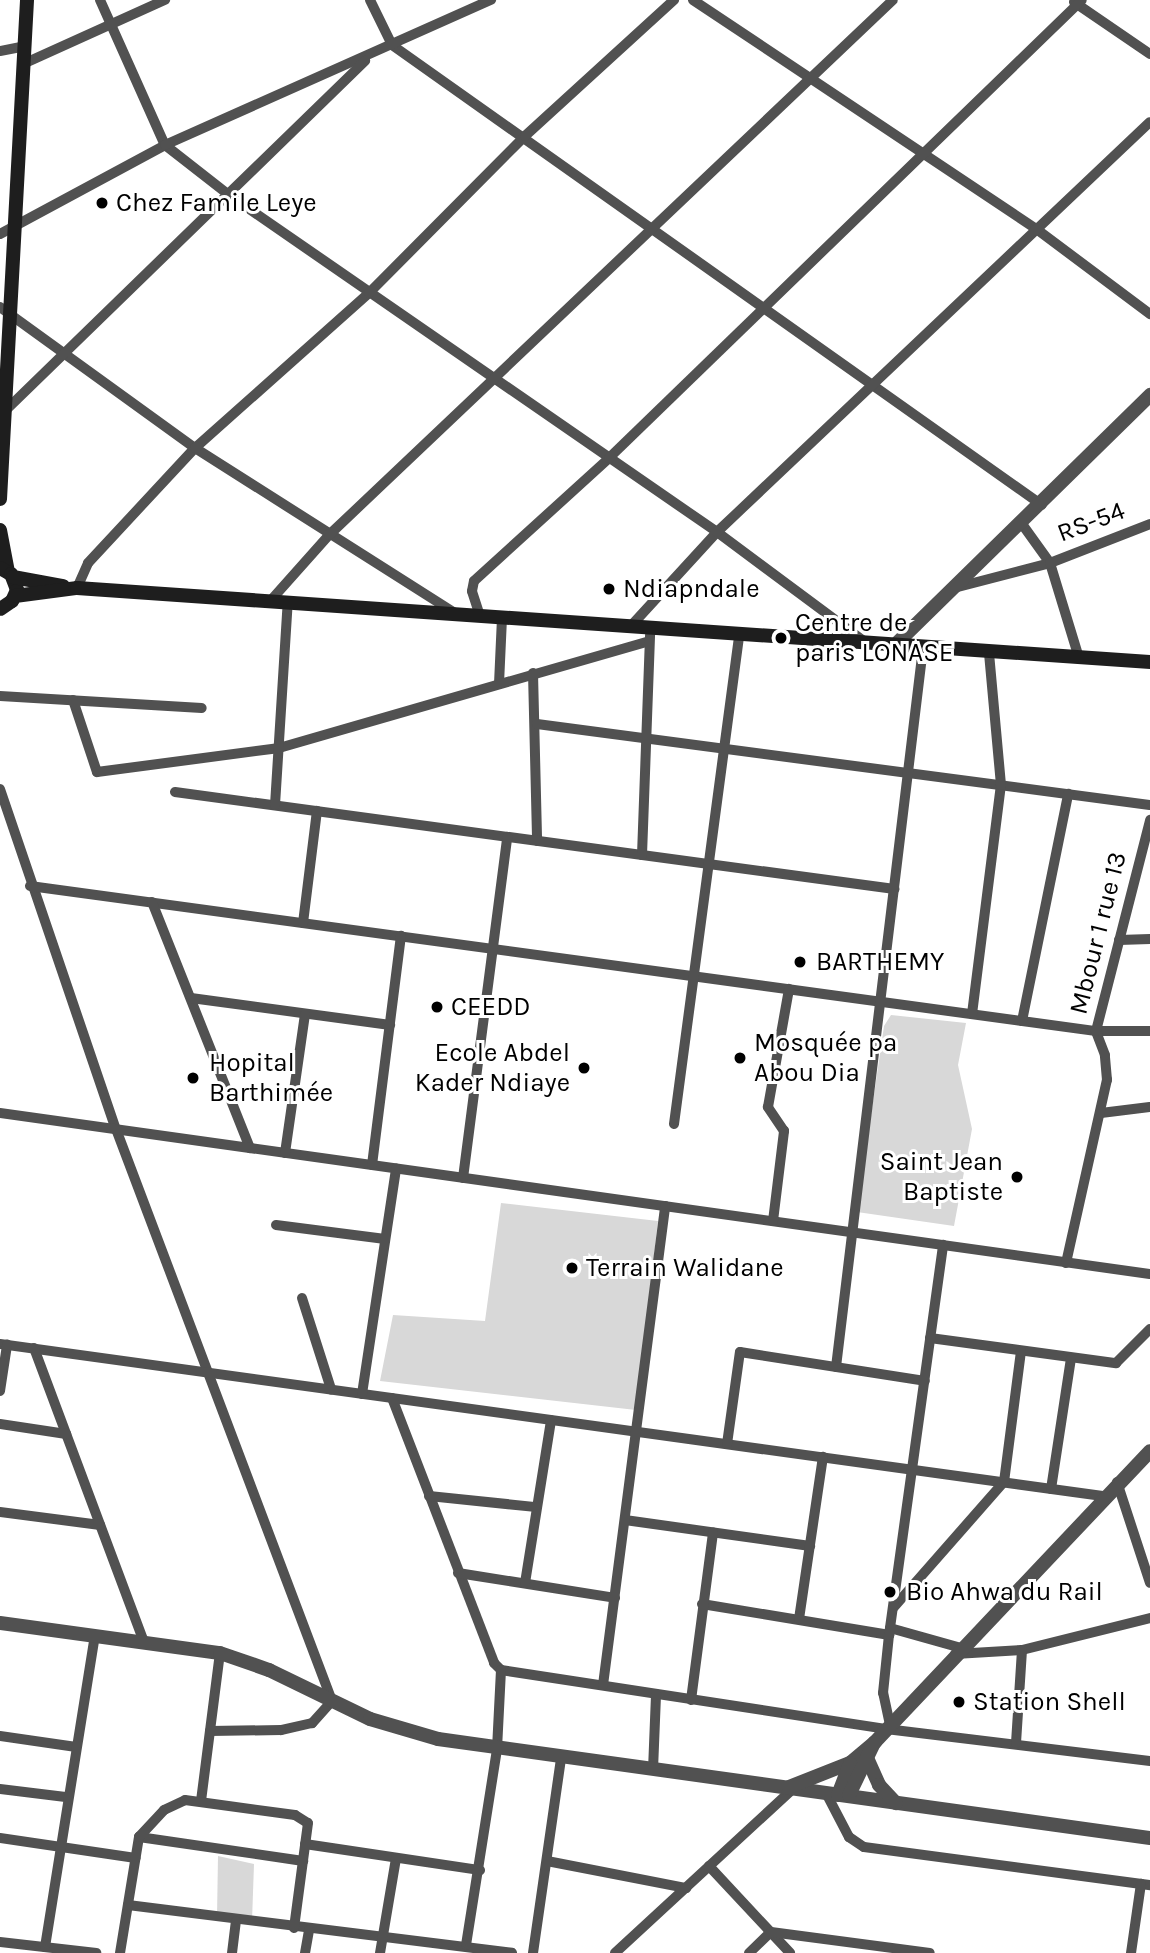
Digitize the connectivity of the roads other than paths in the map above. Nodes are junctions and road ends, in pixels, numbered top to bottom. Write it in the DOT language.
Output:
graph roads {
  1 [pos="27,0"];
  2 [pos="100,0"];
  3 [pos="165,0"];
  4 [pos="370,0"];
  5 [pos="491,0"];
  6 [pos="674,0"];
  7 [pos="693,0"];
  8 [pos="893,0"];
  9 [pos="1077,1"];
  10 [pos="111,26"];
  11 [pos="392,45"];
  12 [pos="25,46"];
  13 [pos="0,51"];
  14 [pos="1150,54"];
  15 [pos="370,56"];
  16 [pos="23,64"];
  17 [pos="808,77"];
  18 [pos="1150,122"];
  19 [pos="525,136"];
  20 [pos="165,145"];
  21 [pos="923,155"];
  22 [pos="229,195"];
  23 [pos="15,225"];
  24 [pos="651,228"];
  25 [pos="1035,228"];
  26 [pos="0,234"];
  27 [pos="369,293"];
  28 [pos="763,307"];
  29 [pos="6,311"];
  30 [pos="1150,314"];
  31 [pos="66,355"];
  32 [pos="498,378"];
  33 [pos="873,384"];
  34 [pos="1150,395"];
  35 [pos="6,410"];
  36 [pos="195,448"];
  37 [pos="609,458"];
  38 [pos="0,499"];
  39 [pos="1042,505"];
  40 [pos="1022,524"];
  41 [pos="1150,524"];
  42 [pos="0,530"];
  43 [pos="717,531"];
  44 [pos="328,535"];
  45 [pos="1049,563"];
  46 [pos="7,572"];
  47 [pos="72,588"];
  48 [pos="949,589"];
  49 [pos="15,596"];
  50 [pos="272,599"];
  51 [pos="288,601"];
  52 [pos="0,609"];
  53 [pos="457,614"];
  54 [pos="480,616"];
  55 [pos="502,617"];
  56 [pos="630,627"];
  57 [pos="650,634"];
  58 [pos="739,637"];
  59 [pos="866,642"];
  60 [pos="894,646"];
  61 [pos="923,648"];
  62 [pos="989,654"];
  63 [pos="1079,658"];
  64 [pos="1150,662"];
  65 [pos="533,673"];
  66 [pos="499,684"];
  67 [pos="0,696"];
  68 [pos="73,700"];
  69 [pos="202,708"];
  70 [pos="537,724"];
  71 [pos="646,738"];
  72 [pos="279,748"];
  73 [pos="723,748"];
  74 [pos="908,773"];
  75 [pos="1001,785"];
  76 [pos="175,792"];
  77 [pos="0,793"];
  78 [pos="1068,794"];
  79 [pos="275,805"];
  80 [pos="1150,805"];
  81 [pos="317,811"];
  82 [pos="1150,820"];
  83 [pos="507,837"];
  84 [pos="537,841"];
  85 [pos="642,855"];
  86 [pos="709,864"];
  87 [pos="30,886"];
  88 [pos="894,889"];
  89 [pos="152,902"];
  90 [pos="303,923"];
  91 [pos="401,936"];
  92 [pos="1150,939"];
  93 [pos="1119,940"];
  94 [pos="492,949"];
  95 [pos="695,976"];
  96 [pos="789,989"];
  97 [pos="191,998"];
  98 [pos="880,1002"];
  99 [pos="305,1014"];
  100 [pos="972,1014"];
  101 [pos="1022,1021"];
  102 [pos="390,1025"];
  103 [pos="1096,1031"];
  104 [pos="1150,1031"];
  105 [pos="1150,1107"];
  106 [pos="0,1113"];
  107 [pos="1101,1113"];
  108 [pos="674,1124"];
  109 [pos="116,1129"];
  110 [pos="250,1148"];
  111 [pos="285,1153"];
  112 [pos="372,1165"];
  113 [pos="396,1169"];
  114 [pos="463,1178"];
  115 [pos="665,1206"];
  116 [pos="773,1222"];
  117 [pos="276,1224"];
  118 [pos="852,1233"];
  119 [pos="385,1239"];
  120 [pos="943,1245"];
  121 [pos="1066,1263"];
  122 [pos="1150,1274"];
  123 [pos="302,1298"];
  124 [pos="1150,1329"];
  125 [pos="930,1338"];
  126 [pos="1150,1343"];
  127 [pos="4,1344"];
  128 [pos="1134,1345"];
  129 [pos="34,1348"];
  130 [pos="1021,1351"];
  131 [pos="1070,1359"];
  132 [pos="836,1367"];
  133 [pos="209,1373"];
  134 [pos="925,1381"];
  135 [pos="331,1390"];
  136 [pos="0,1391"];
  137 [pos="362,1394"];
  138 [pos="392,1398"];
  139 [pos="551,1420"];
  140 [pos="0,1424"];
  141 [pos="639,1432"];
  142 [pos="66,1434"];
  143 [pos="727,1444"];
  144 [pos="1150,1451"];
  145 [pos="823,1457"];
  146 [pos="915,1470"];
  147 [pos="1004,1482"];
  148 [pos="1117,1482"];
  149 [pos="1051,1489"];
  150 [pos="429,1496"];
  151 [pos="1103,1496"];
  152 [pos="536,1507"];
  153 [pos="0,1511"];
  154 [pos="625,1520"];
  155 [pos="100,1525"];
  156 [pos="713,1532"];
  157 [pos="810,1546"];
  158 [pos="458,1573"];
  159 [pos="525,1583"];
  160 [pos="1150,1583"];
  161 [pos="615,1598"];
  162 [pos="702,1604"];
  163 [pos="894,1607"];
  164 [pos="1150,1618"];
  165 [pos="799,1619"];
  166 [pos="0,1623"];
  167 [pos="890,1631"];
  168 [pos="95,1636"];
  169 [pos="144,1642"];
  170 [pos="1022,1650"];
  171 [pos="958,1651"];
  172 [pos="220,1653"];
  173 [pos="501,1670"];
  174 [pos="603,1685"];
  175 [pos="656,1694"];
  176 [pos="691,1700"];
  177 [pos="332,1701"];
  178 [pos="888,1727"];
  179 [pos="209,1731"];
  180 [pos="0,1736"];
  181 [pos="875,1742"];
  182 [pos="1016,1742"];
  183 [pos="76,1747"];
  184 [pos="497,1749"];
  185 [pos="561,1758"];
  186 [pos="869,1760"];
  187 [pos="1150,1761"];
  188 [pos="850,1763"];
  189 [pos="653,1770"];
  190 [pos="791,1788"];
  191 [pos="0,1789"];
  192 [pos="838,1795"];
  193 [pos="66,1797"];
  194 [pos="201,1801"];
  195 [pos="896,1803"];
  196 [pos="139,1837"];
  197 [pos="0,1838"];
  198 [pos="1150,1838"];
  199 [pos="305,1844"];
  200 [pos="58,1845"];
  201 [pos="136,1858"];
  202 [pos="396,1858"];
  203 [pos="303,1861"];
  204 [pos="547,1861"];
  205 [pos="709,1866"];
  206 [pos="480,1870"];
  207 [pos="1145,1884"];
  208 [pos="686,1888"];
  209 [pos="128,1905"];
  210 [pos="236,1921"];
  211 [pos="294,1928"];
  212 [pos="309,1930"];
  213 [pos="771,1932"];
  214 [pos="383,1938"];
  215 [pos="0,1942"];
  216 [pos="466,1945"];
  217 [pos="45,1947"];
  218 [pos="29,1949"];
  219 [pos="96,1953"];
  220 [pos="120,1953"];
  221 [pos="232,1953"];
  222 [pos="306,1953"];
  223 [pos="380,1953"];
  224 [pos="512,1953"];
  225 [pos="533,1953"];
  226 [pos="615,1953"];
  227 [pos="749,1953"];
  228 [pos="790,1953"];
  229 [pos="930,1953"];
  230 [pos="1131,1953"];
  1 -- 12 [label="main road"];
  2 -- 10 [label="street"];
  3 -- 10 [label="street"];
  4 -- 11 [label="street"];
  5 -- 11 [label="street"];
  6 -- 19 [label="street"];
  7 -- 17 [label="street"];
  8 -- 17 [label="street"];
  9 -- 14 [label="street"];
  9 -- 21 [label="street"];
  10 -- 16 [label="street"];
  10 -- 20 [label="street"];
  11 -- 15 [label="street"];
  11 -- 19 [label="street"];
  12 -- 13 [label="street"];
  12 -- 16 [label="main road"];
  15 -- 20 [label="street"];
  15 -- 22 [label="street"];
  16 -- 23 [label="main road"];
  17 -- 21 [label="street"];
  17 -- 24 [label="street"];
  18 -- 25 [label="street"];
  19 -- 24 [label="street"];
  19 -- 27 [label="street"];
  20 -- 22 [label="street"];
  20 -- 23 [label="street"];
  21 -- 25 [label="street"];
  21 -- 28 [label="street"];
  22 -- 27 [label="street"];
  22 -- 31 [label="street"];
  23 -- 26 [label="street"];
  23 -- 29 [label="main road"];
  24 -- 28 [label="street"];
  24 -- 32 [label="street"];
  25 -- 30 [label="street"];
  25 -- 33 [label="street"];
  27 -- 32 [label="street"];
  27 -- 36 [label="street"];
  28 -- 33 [label="street"];
  28 -- 37 [label="street"];
  29 -- 31 [label="street"];
  29 -- 35 [label="main road"];
  31 -- 35 [label="street"];
  31 -- 36 [label="street"];
  32 -- 37 [label="street"];
  32 -- 44 [label="street"];
  33 -- 39 [label="street"];
  33 -- 43 [label="street"];
  34 -- 39 [label="street"];
  35 -- 38 [label="main road"];
  36 -- 44 [label="street"];
  36 -- 47 [label="street"];
  37 -- 43 [label="street"];
  37 -- 54 [label="street"];
  39 -- 40 [label="street"];
  40 -- 45 [label="street"];
  40 -- 48 [label="street"];
  41 -- 45 [label="street, RS-54"];
  42 -- 46 [label="main road"];
  43 -- 56 [label="street"];
  43 -- 59 [label="street"];
  44 -- 50 [label="street"];
  44 -- 53 [label="street"];
  45 -- 48 [label="street, RS-54"];
  45 -- 63 [label="street"];
  46 -- 47 [label="main road"];
  46 -- 49 [label="main road"];
  47 -- 49 [label="main road"];
  47 -- 50 [label="main road"];
  48 -- 60 [label="street"];
  49 -- 52 [label="main road"];
  50 -- 51 [label="main road"];
  51 -- 53 [label="main road"];
  51 -- 72 [label="street"];
  53 -- 54 [label="main road"];
  54 -- 55 [label="main road"];
  55 -- 56 [label="main road"];
  55 -- 66 [label="street"];
  56 -- 57 [label="main road"];
  57 -- 58 [label="main road"];
  57 -- 65 [label="street"];
  57 -- 71 [label="street"];
  58 -- 59 [label="main road"];
  58 -- 73 [label="street"];
  59 -- 60 [label="main road"];
  60 -- 61 [label="main road"];
  61 -- 62 [label="main road"];
  61 -- 74 [label="street"];
  62 -- 63 [label="main road"];
  62 -- 75 [label="street"];
  63 -- 64 [label="main road"];
  65 -- 66 [label="street"];
  65 -- 70 [label="street"];
  66 -- 72 [label="street"];
  67 -- 68 [label="street"];
  68 -- 69 [label="street"];
  68 -- 72 [label="street"];
  70 -- 71 [label="street"];
  70 -- 84 [label="street"];
  71 -- 73 [label="street"];
  71 -- 85 [label="street"];
  72 -- 79 [label="street"];
  73 -- 74 [label="street"];
  73 -- 86 [label="street"];
  74 -- 75 [label="street"];
  74 -- 88 [label="street"];
  75 -- 78 [label="street"];
  75 -- 100 [label="street"];
  76 -- 79 [label="street"];
  77 -- 87 [label="street"];
  78 -- 80 [label="street"];
  78 -- 101 [label="street"];
  79 -- 81 [label="street"];
  81 -- 83 [label="street"];
  81 -- 90 [label="street"];
  82 -- 93 [label="street, Mbour 1 rue 13"];
  83 -- 84 [label="street"];
  83 -- 94 [label="street"];
  84 -- 85 [label="street"];
  85 -- 86 [label="street"];
  86 -- 88 [label="street"];
  86 -- 95 [label="street"];
  87 -- 89 [label="street"];
  87 -- 109 [label="street"];
  88 -- 98 [label="street"];
  89 -- 90 [label="street"];
  89 -- 97 [label="street"];
  90 -- 91 [label="street"];
  91 -- 94 [label="street"];
  91 -- 102 [label="street"];
  92 -- 93 [label="street"];
  93 -- 103 [label="street, Mbour 1 rue 13"];
  94 -- 95 [label="street"];
  94 -- 114 [label="street"];
  95 -- 96 [label="street"];
  95 -- 108 [label="street"];
  96 -- 98 [label="street"];
  96 -- 116 [label="street"];
  97 -- 99 [label="street"];
  97 -- 110 [label="street"];
  98 -- 100 [label="street"];
  98 -- 118 [label="street"];
  99 -- 102 [label="street"];
  99 -- 111 [label="street"];
  100 -- 101 [label="street"];
  101 -- 103 [label="street"];
  102 -- 112 [label="street"];
  103 -- 104 [label="street"];
  103 -- 107 [label="street, Mbour 1 rue 13"];
  105 -- 107 [label="street"];
  106 -- 109 [label="street"];
  107 -- 121 [label="street, Mbour 1 rue 13"];
  109 -- 110 [label="street"];
  109 -- 133 [label="street"];
  110 -- 111 [label="street"];
  111 -- 112 [label="street"];
  112 -- 113 [label="street"];
  113 -- 114 [label="street"];
  113 -- 119 [label="street"];
  114 -- 115 [label="street"];
  115 -- 116 [label="street"];
  115 -- 141 [label="street"];
  116 -- 118 [label="street"];
  117 -- 119 [label="street"];
  118 -- 120 [label="street"];
  118 -- 132 [label="street"];
  119 -- 137 [label="street"];
  120 -- 121 [label="street"];
  120 -- 125 [label="street"];
  121 -- 122 [label="street"];
  123 -- 135 [label="street"];
  124 -- 128 [label="street"];
  125 -- 130 [label="street"];
  125 -- 134 [label="street"];
  126 -- 128 [label="street"];
  127 -- 129 [label="street"];
  127 -- 136 [label="street"];
  128 -- 131 [label="street"];
  129 -- 133 [label="street"];
  129 -- 142 [label="street"];
  130 -- 131 [label="street"];
  130 -- 147 [label="street"];
  131 -- 149 [label="street"];
  132 -- 134 [label="street"];
  132 -- 143 [label="street"];
  133 -- 135 [label="street"];
  133 -- 177 [label="street"];
  134 -- 146 [label="street"];
  135 -- 137 [label="street"];
  137 -- 138 [label="street"];
  138 -- 139 [label="street"];
  138 -- 150 [label="street"];
  139 -- 141 [label="street"];
  139 -- 152 [label="street"];
  140 -- 142 [label="street"];
  141 -- 143 [label="street"];
  141 -- 154 [label="street"];
  142 -- 155 [label="street"];
  143 -- 145 [label="street"];
  144 -- 148 [label="street"];
  145 -- 146 [label="street"];
  145 -- 157 [label="street"];
  146 -- 147 [label="street"];
  146 -- 163 [label="street"];
  147 -- 149 [label="street"];
  147 -- 163 [label="street"];
  148 -- 151 [label="street"];
  148 -- 160 [label="street"];
  149 -- 151 [label="street"];
  150 -- 152 [label="street"];
  150 -- 158 [label="street"];
  151 -- 171 [label="street"];
  152 -- 159 [label="street"];
  153 -- 155 [label="street"];
  154 -- 156 [label="street"];
  154 -- 161 [label="street"];
  155 -- 169 [label="street"];
  156 -- 157 [label="street"];
  156 -- 162 [label="street"];
  157 -- 165 [label="street"];
  158 -- 159 [label="street"];
  158 -- 173 [label="street"];
  159 -- 161 [label="street"];
  161 -- 174 [label="street"];
  162 -- 165 [label="street"];
  162 -- 176 [label="street"];
  163 -- 167 [label="street"];
  164 -- 170 [label="street"];
  165 -- 167 [label="street"];
  166 -- 168 [label="street"];
  167 -- 171 [label="street"];
  167 -- 178 [label="street"];
  168 -- 169 [label="street"];
  168 -- 183 [label="street"];
  169 -- 172 [label="street"];
  170 -- 171 [label="street"];
  170 -- 182 [label="street"];
  171 -- 178 [label="street"];
  172 -- 177 [label="street"];
  172 -- 179 [label="street"];
  173 -- 174 [label="street"];
  173 -- 184 [label="street"];
  174 -- 175 [label="street"];
  175 -- 176 [label="street"];
  175 -- 189 [label="street"];
  176 -- 178 [label="street"];
  177 -- 179 [label="street"];
  177 -- 184 [label="street"];
  178 -- 181 [label="street"];
  178 -- 182 [label="street"];
  179 -- 194 [label="street"];
  180 -- 183 [label="street"];
  181 -- 186 [label="street"];
  181 -- 188 [label="street"];
  182 -- 187 [label="street"];
  183 -- 193 [label="street"];
  184 -- 185 [label="street"];
  184 -- 206 [label="street"];
  185 -- 189 [label="street"];
  185 -- 204 [label="street"];
  186 -- 192 [label="street"];
  186 -- 195 [label="street"];
  188 -- 190 [label="street"];
  188 -- 192 [label="street"];
  189 -- 190 [label="street"];
  190 -- 192 [label="street"];
  190 -- 205 [label="street"];
  191 -- 193 [label="street"];
  192 -- 195 [label="street"];
  192 -- 207 [label="street"];
  193 -- 200 [label="street"];
  194 -- 196 [label="street"];
  194 -- 199 [label="street"];
  195 -- 198 [label="street"];
  196 -- 201 [label="street"];
  196 -- 203 [label="street"];
  197 -- 200 [label="street"];
  199 -- 202 [label="street"];
  199 -- 203 [label="street"];
  200 -- 201 [label="street"];
  200 -- 217 [label="street"];
  201 -- 209 [label="street"];
  202 -- 206 [label="street"];
  202 -- 214 [label="street"];
  203 -- 211 [label="street"];
  204 -- 208 [label="street"];
  204 -- 225 [label="street"];
  205 -- 208 [label="street"];
  205 -- 213 [label="street"];
  206 -- 216 [label="street"];
  207 -- 230 [label="street"];
  208 -- 226 [label="street"];
  209 -- 210 [label="street"];
  209 -- 220 [label="street"];
  210 -- 211 [label="street"];
  210 -- 221 [label="street"];
  211 -- 212 [label="street"];
  212 -- 214 [label="street"];
  212 -- 222 [label="street"];
  213 -- 227 [label="street"];
  213 -- 228 [label="street"];
  213 -- 229 [label="street"];
  214 -- 216 [label="street"];
  214 -- 223 [label="street"];
  215 -- 218 [label="street"];
  216 -- 224 [label="street"];
  217 -- 218 [label="street"];
  217 -- 219 [label="street"];
}
